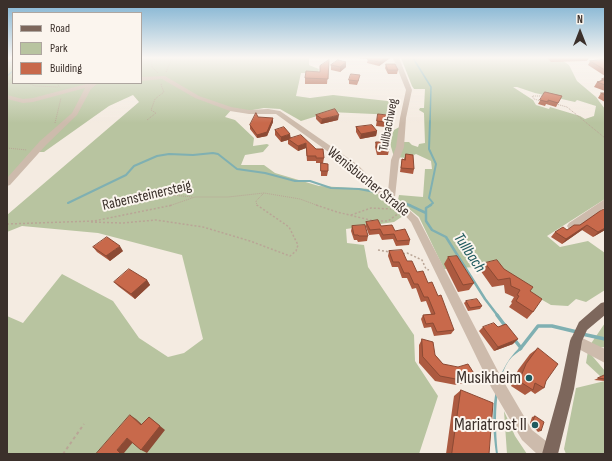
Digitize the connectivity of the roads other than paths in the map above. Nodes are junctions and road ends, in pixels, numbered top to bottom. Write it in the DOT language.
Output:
graph roads {
  1 [pos="168,80"];
  2 [pos="405,80"];
  3 [pos="88,84"];
  4 [pos="92,84"];
  5 [pos="7,97"];
  6 [pos="7,183"];
  7 [pos="390,199"];
  8 [pos="605,202"];
  9 [pos="572,226"];
  10 [pos="605,307"];
  11 [pos="576,341"];
  12 [pos="605,356"];
  13 [pos="550,454"];
  1 -- 7 [label="street, Wenisbucher Straße"];
  2 -- 7 [label="street, Tullbachweg"];
  3 -- 5 [label="street"];
  4 -- 6 [label="street"];
  7 -- 13 [label="street, Wenisbucher Straße"];
  8 -- 9 [label="street"];
  10 -- 11 [label="main road"];
  11 -- 12 [label="street"];
  11 -- 13 [label="main road"];
}
